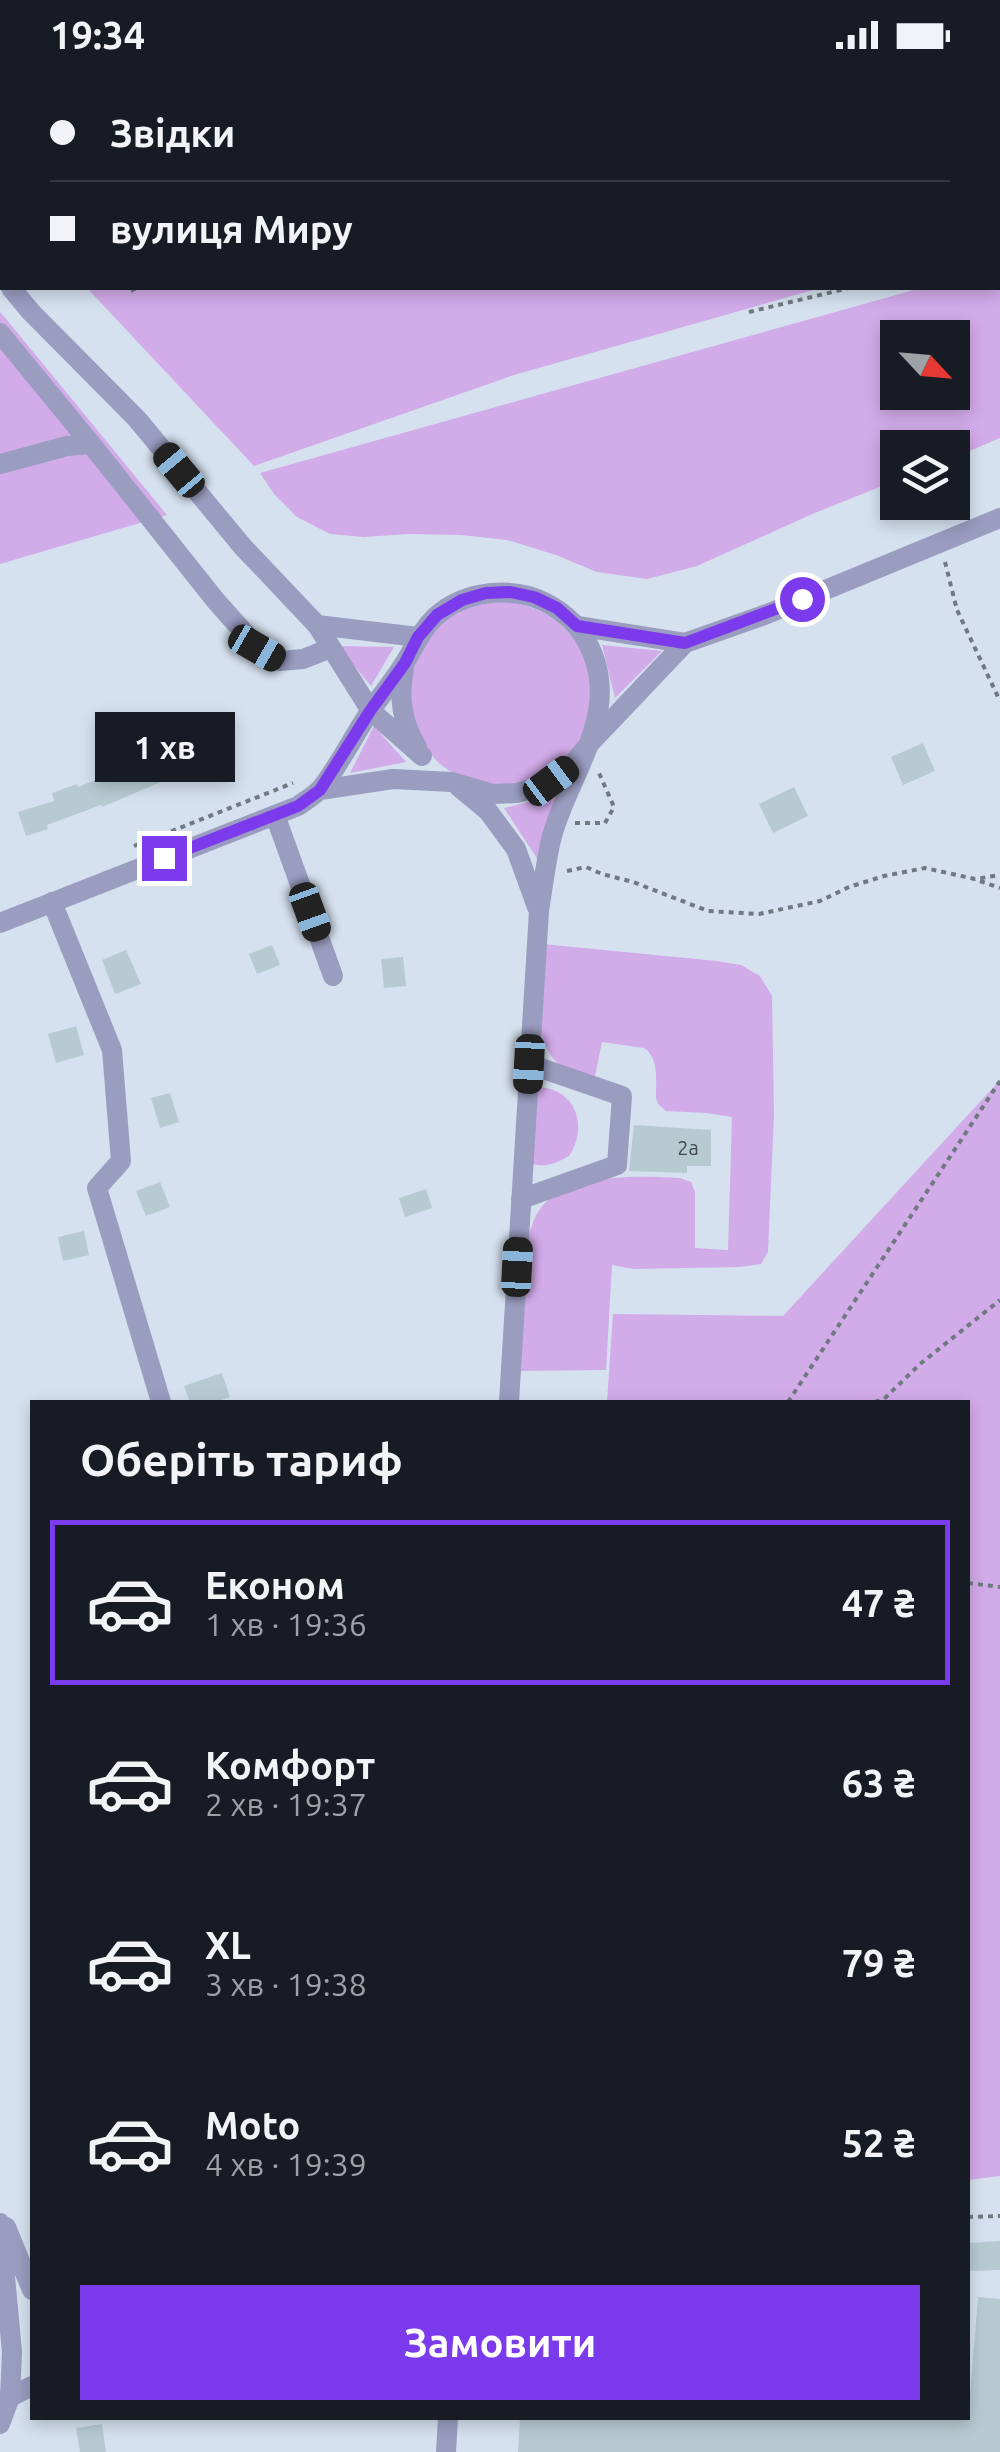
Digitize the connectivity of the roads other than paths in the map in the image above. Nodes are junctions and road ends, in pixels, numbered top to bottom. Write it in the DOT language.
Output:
graph roads {
  1 [pos="12,290"];
  2 [pos="0,333"];
  3 [pos="91,444"];
  4 [pos="0,464"];
  5 [pos="1000,518"];
  6 [pos="316,625"];
  7 [pos="577,626"];
  8 [pos="418,637"];
  9 [pos="685,643"];
  10 [pos="331,648"];
  11 [pos="405,663"];
  12 [pos="370,711"];
  13 [pos="592,754"];
  14 [pos="422,756"];
  15 [pos="452,782"];
  16 [pos="320,790"];
  17 [pos="275,815"];
  18 [pos="52,902"];
  19 [pos="538,911"];
  20 [pos="0,924"];
  21 [pos="333,976"];
  22 [pos="529,1064"];
  23 [pos="521,1199"];
  24 [pos="160,1400"];
  25 [pos="509,1400"];
  26 [pos="0,2213"];
  27 [pos="0,2224"];
  28 [pos="30,2285"];
  29 [pos="30,2387"];
  30 [pos="5,2399"];
  31 [pos="448,2420"];
  32 [pos="0,2424"];
  33 [pos="446,2452"];
  1 -- 6 [label="street"];
  2 -- 3 [label="street"];
  3 -- 4 [label="street"];
  3 -- 10 [label="street"];
  5 -- 9 [label="street"];
  6 -- 8 [label="street"];
  6 -- 10 [label="street"];
  7 -- 8 [label="street"];
  7 -- 9 [label="street"];
  7 -- 13 [label="street"];
  8 -- 11 [label="street"];
  9 -- 13 [label="street"];
  10 -- 12 [label="street"];
  11 -- 12 [label="street"];
  11 -- 14 [label="street"];
  12 -- 14 [label="street"];
  12 -- 16 [label="street"];
  13 -- 15 [label="street"];
  13 -- 19 [label="street"];
  14 -- 15 [label="street"];
  15 -- 16 [label="street"];
  15 -- 19 [label="street"];
  16 -- 17 [label="street"];
  17 -- 18 [label="street"];
  17 -- 21 [label="street"];
  18 -- 20 [label="street"];
  18 -- 24 [label="street"];
  19 -- 22 [label="street"];
  22 -- 23 [label="street"];
  22 -- 23 [label="street"];
  23 -- 25 [label="street"];
  26 -- 28 [label="street"];
  27 -- 30 [label="street"];
  29 -- 30 [label="street"];
  30 -- 32 [label="street"];
  31 -- 33 [label="street"];
}
